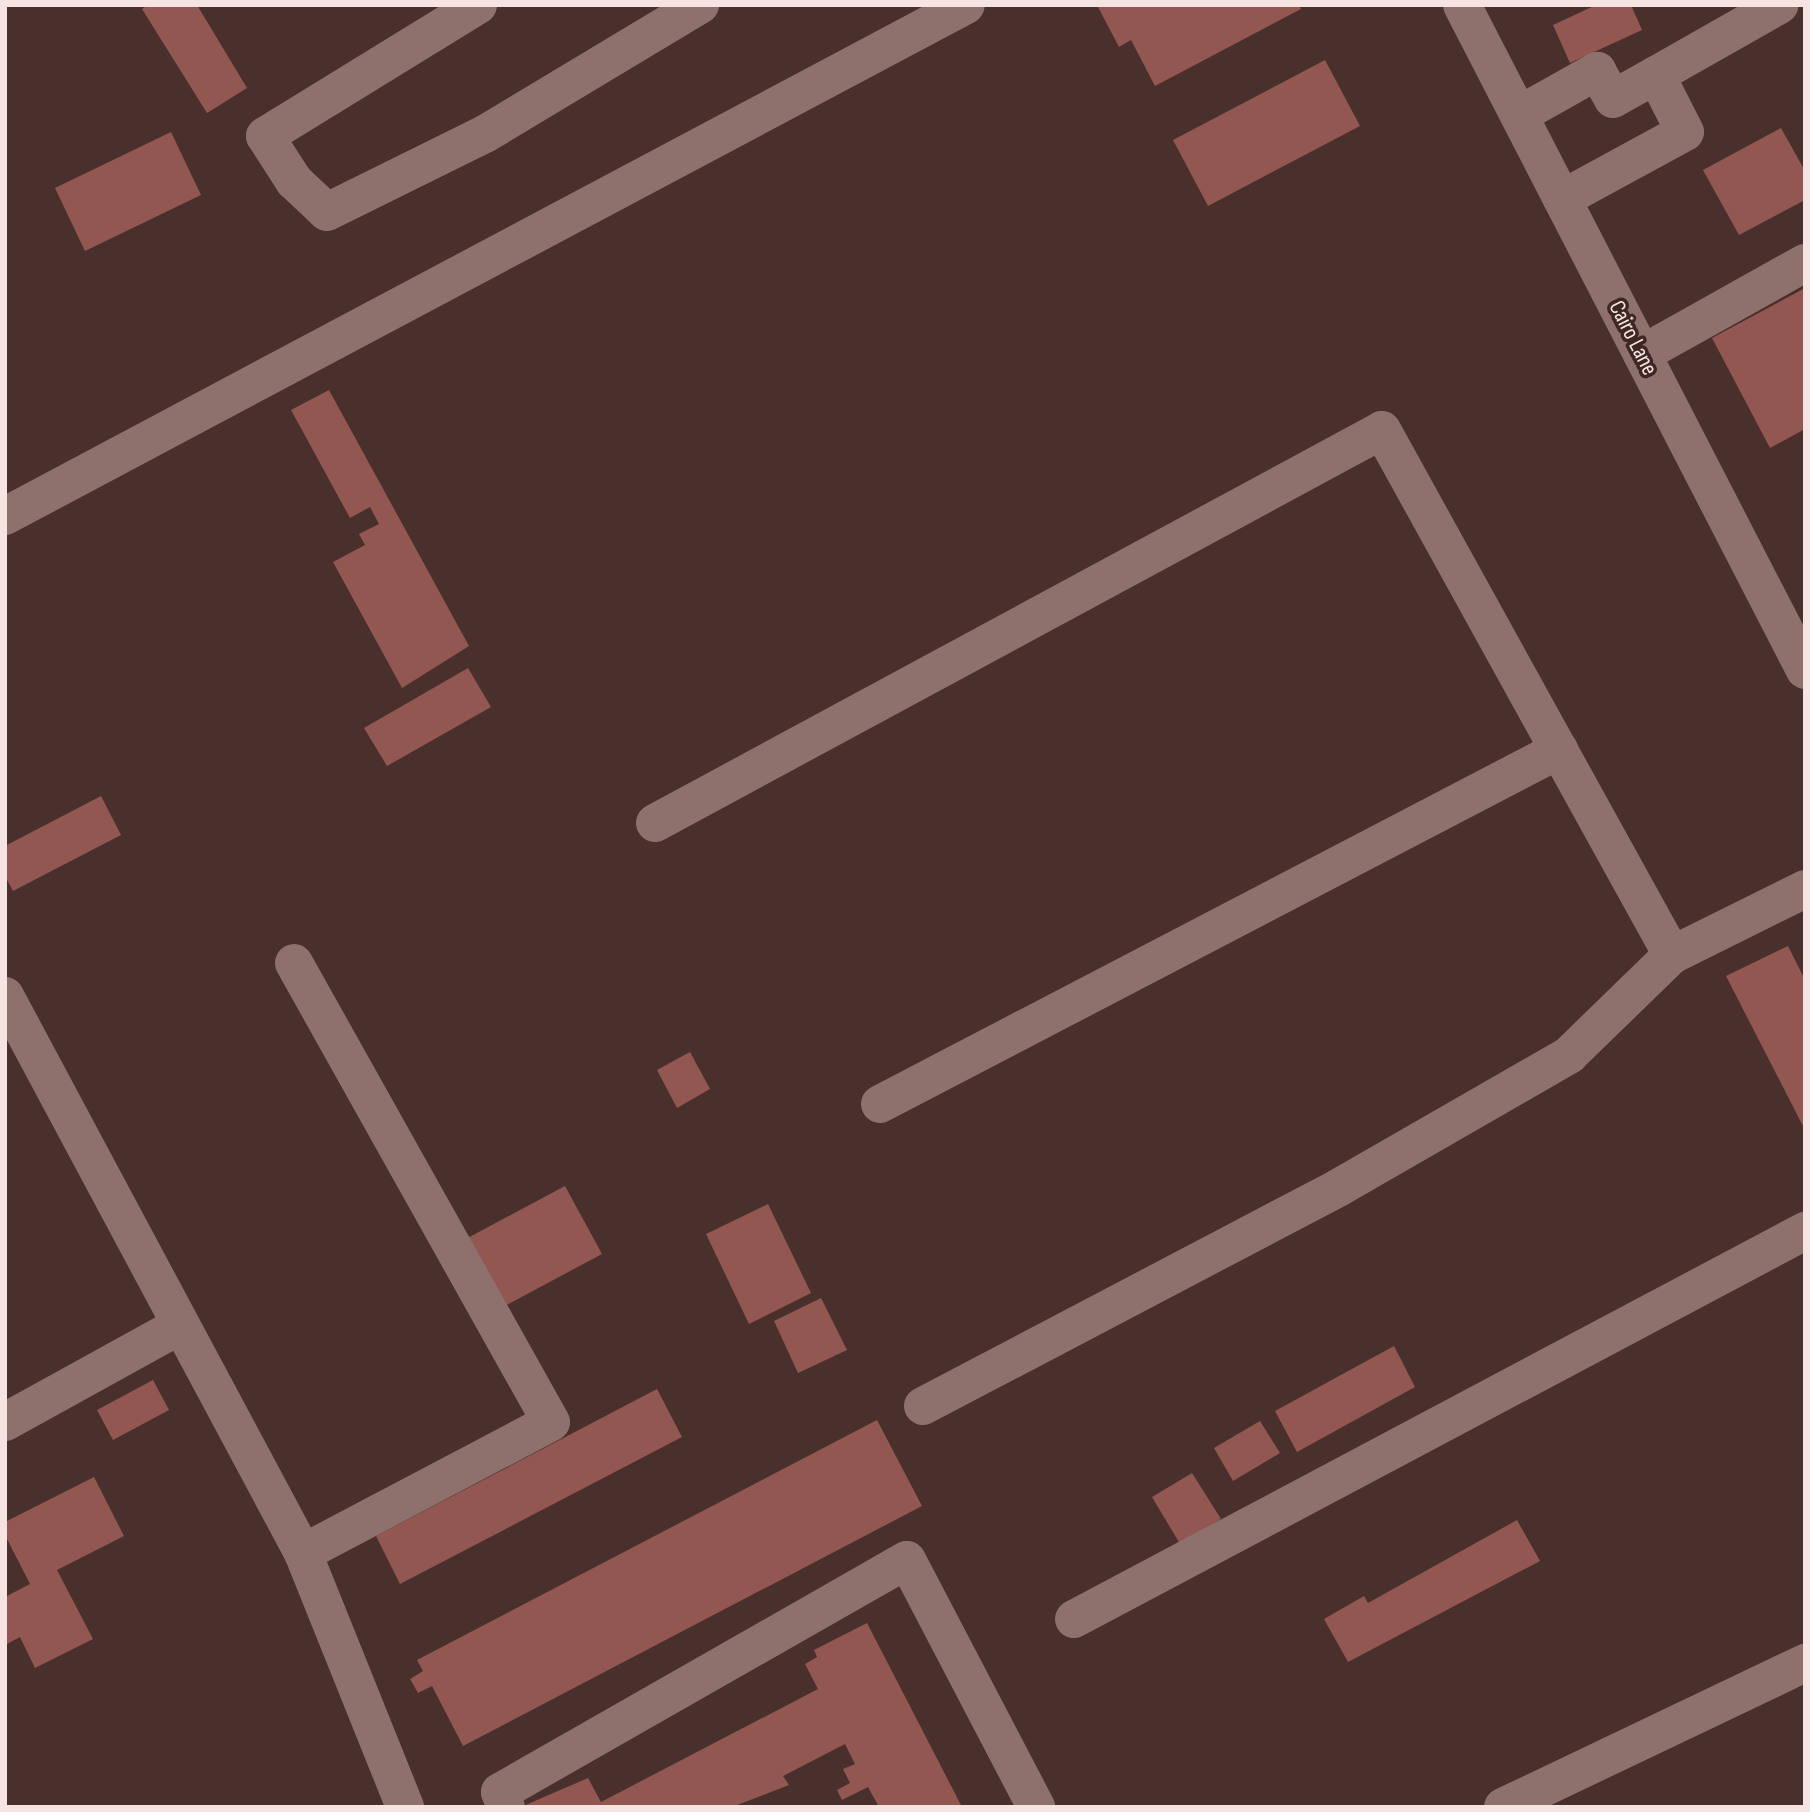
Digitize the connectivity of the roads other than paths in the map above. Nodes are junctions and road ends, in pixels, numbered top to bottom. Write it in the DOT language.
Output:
graph roads {
  1 [pos="478,5"];
  2 [pos="700,5"];
  3 [pos="966,5"];
  4 [pos="1779,5"];
  5 [pos="1462,6"];
  6 [pos="1656,75"];
  7 [pos="1519,115"];
  8 [pos="1562,199"];
  9 [pos="1805,263"];
  10 [pos="1642,354"];
  11 [pos="5,516"];
  12 [pos="1805,670"];
  13 [pos="1559,750"];
  14 [pos="655,823"];
  15 [pos="1805,889"];
  16 [pos="1672,955"];
  17 [pos="294,962"];
  18 [pos="5,996"];
  19 [pos="880,1104"];
  20 [pos="1805,1231"];
  21 [pos="179,1326"];
  22 [pos="923,1406"];
  23 [pos="5,1422"];
  24 [pos="303,1553"];
  25 [pos="1074,1619"];
  26 [pos="1805,1663"];
  27 [pos="405,1807"];
  28 [pos="506,1807"];
  29 [pos="1036,1807"];
  30 [pos="1503,1807"];
  1 -- 2 [label="street"];
  3 -- 11 [label="street"];
  4 -- 6 [label="street"];
  5 -- 7 [label="street, Cairo Lane"];
  6 -- 7 [label="street"];
  6 -- 8 [label="street"];
  7 -- 8 [label="street, Cairo Lane"];
  8 -- 10 [label="street, Cairo Lane"];
  9 -- 10 [label="street"];
  10 -- 12 [label="street, Cairo Lane"];
  13 -- 14 [label="street"];
  13 -- 16 [label="street"];
  13 -- 19 [label="street"];
  15 -- 16 [label="street"];
  16 -- 22 [label="street"];
  17 -- 24 [label="street"];
  18 -- 21 [label="street"];
  20 -- 25 [label="street"];
  21 -- 23 [label="street"];
  21 -- 24 [label="street"];
  24 -- 27 [label="street"];
  26 -- 30 [label="street"];
  28 -- 29 [label="street"];
}
